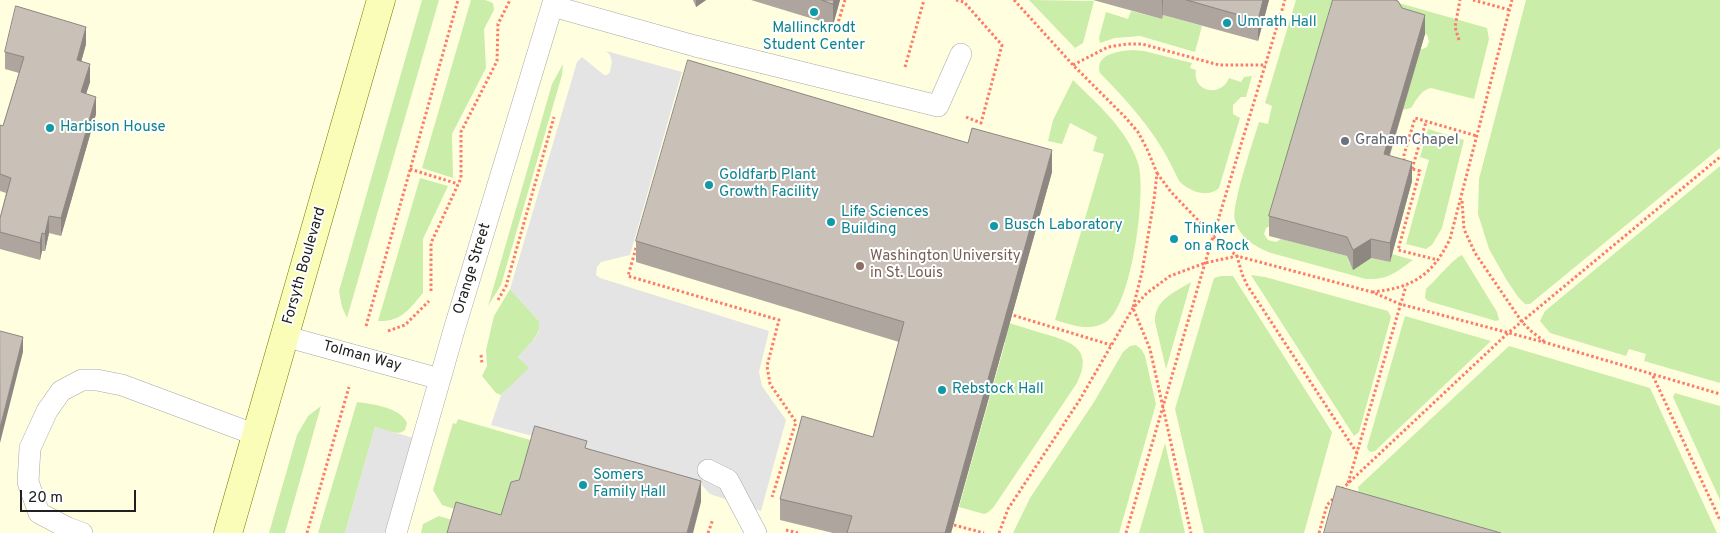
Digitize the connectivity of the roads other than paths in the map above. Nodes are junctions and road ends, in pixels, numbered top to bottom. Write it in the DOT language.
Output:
graph roads {
  1 [pos="381,0"];
  2 [pos="553,3"];
  3 [pos="962,54"];
  4 [pos="284,336"];
  5 [pos="440,379"];
  6 [pos="256,435"];
  7 [pos="708,470"];
  8 [pos="69,531"];
  9 [pos="228,533"];
  10 [pos="396,533"];
  11 [pos="756,533"];
  1 -- 4 [label="main road, Forsyth Boulevard"];
  2 -- 3 [label="lane"];
  2 -- 5 [label="lane, Orange Street"];
  4 -- 5 [label="lane, Tolman Way"];
  4 -- 6 [label="main road, Forsyth Boulevard"];
  5 -- 10 [label="lane, Orange Street"];
  6 -- 8 [label="lane"];
  6 -- 9 [label="main road, Forsyth Boulevard"];
  7 -- 11 [label="lane"];
}
